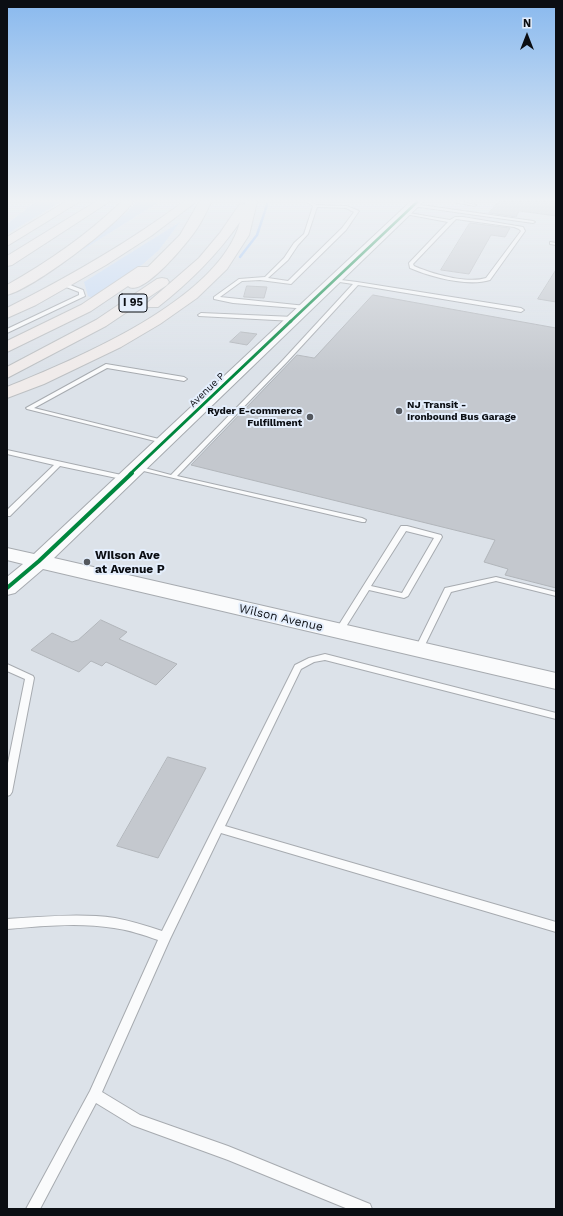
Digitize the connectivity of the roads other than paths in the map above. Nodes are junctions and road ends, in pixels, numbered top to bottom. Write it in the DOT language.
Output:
graph roads {
  1 [pos="37,259"];
  2 [pos="59,259"];
  3 [pos="87,259"];
  4 [pos="106,259"];
  5 [pos="159,259"];
  6 [pos="165,259"];
  7 [pos="188,259"];
  8 [pos="205,259"];
  9 [pos="228,259"];
  10 [pos="286,259"];
  11 [pos="314,259"];
  12 [pos="357,259"];
  13 [pos="416,259"];
  14 [pos="502,259"];
  15 [pos="7,277"];
  16 [pos="262,279"];
  17 [pos="335,280"];
  18 [pos="64,284"];
  19 [pos="357,284"];
  20 [pos="7,291"];
  21 [pos="7,303"];
  22 [pos="306,308"];
  23 [pos="521,310"];
  24 [pos="7,314"];
  25 [pos="201,315"];
  26 [pos="294,319"];
  27 [pos="7,331"];
  28 [pos="7,347"];
  29 [pos="7,358"];
  30 [pos="7,374"];
  31 [pos="184,380"];
  32 [pos="7,389"];
  33 [pos="7,393"];
  34 [pos="165,442"];
  35 [pos="7,452"];
  36 [pos="59,464"];
  37 [pos="132,473"];
  38 [pos="172,477"];
  39 [pos="7,514"];
  40 [pos="362,520"];
  41 [pos="7,554"];
  42 [pos="39,561"];
  43 [pos="366,587"];
  44 [pos="7,588"];
  45 [pos="556,594"];
  46 [pos="339,631"];
  47 [pos="419,649"];
  48 [pos="7,667"];
  49 [pos="556,681"];
  50 [pos="556,716"];
  51 [pos="11,748"];
  52 [pos="7,792"];
  53 [pos="219,828"];
  54 [pos="7,925"];
  55 [pos="556,927"];
  56 [pos="165,937"];
  57 [pos="94,1095"];
  58 [pos="33,1209"];
  59 [pos="365,1209"];
  1 -- 15 [label="highway"];
  2 -- 20 [label="highway"];
  3 -- 21 [label="highway"];
  4 -- 18 [label="highway"];
  5 -- 28 [label="highway, I 95"];
  6 -- 29 [label="highway, I 95"];
  7 -- 30 [label="highway, I 95"];
  8 -- 32 [label="highway"];
  9 -- 33 [label="highway"];
  10 -- 16 [label="lane"];
  11 -- 16 [label="lane"];
  12 -- 17 [label="street, Avenue P"];
  13 -- 14 [label="lane"];
  16 -- 22 [label="lane"];
  17 -- 19 [label="lane"];
  17 -- 22 [label="street, Avenue P"];
  18 -- 24 [label="highway"];
  18 -- 27 [label="lane"];
  19 -- 23 [label="lane"];
  19 -- 38 [label="lane"];
  22 -- 26 [label="street, Avenue P"];
  25 -- 26 [label="lane"];
  26 -- 34 [label="street, Avenue P"];
  31 -- 34 [label="lane"];
  34 -- 37 [label="street, Avenue P"];
  35 -- 36 [label="lane"];
  36 -- 37 [label="lane"];
  36 -- 39 [label="lane"];
  37 -- 38 [label="lane"];
  37 -- 42 [label="street, Avenue P"];
  38 -- 40 [label="lane"];
  41 -- 42 [label="street, Wilson Avenue"];
  42 -- 44 [label="street, Avenue P"];
  42 -- 46 [label="street, Wilson Avenue"];
  43 -- 43 [label="lane"];
  43 -- 46 [label="lane"];
  45 -- 47 [label="lane"];
  46 -- 47 [label="street, Wilson Avenue"];
  47 -- 49 [label="street, Wilson Avenue"];
  48 -- 51 [label="lane"];
  50 -- 53 [label="lane"];
  51 -- 52 [label="lane"];
  53 -- 55 [label="lane"];
  53 -- 56 [label="lane"];
  54 -- 56 [label="lane"];
  56 -- 57 [label="lane"];
  57 -- 58 [label="lane"];
  57 -- 59 [label="lane"];
}
